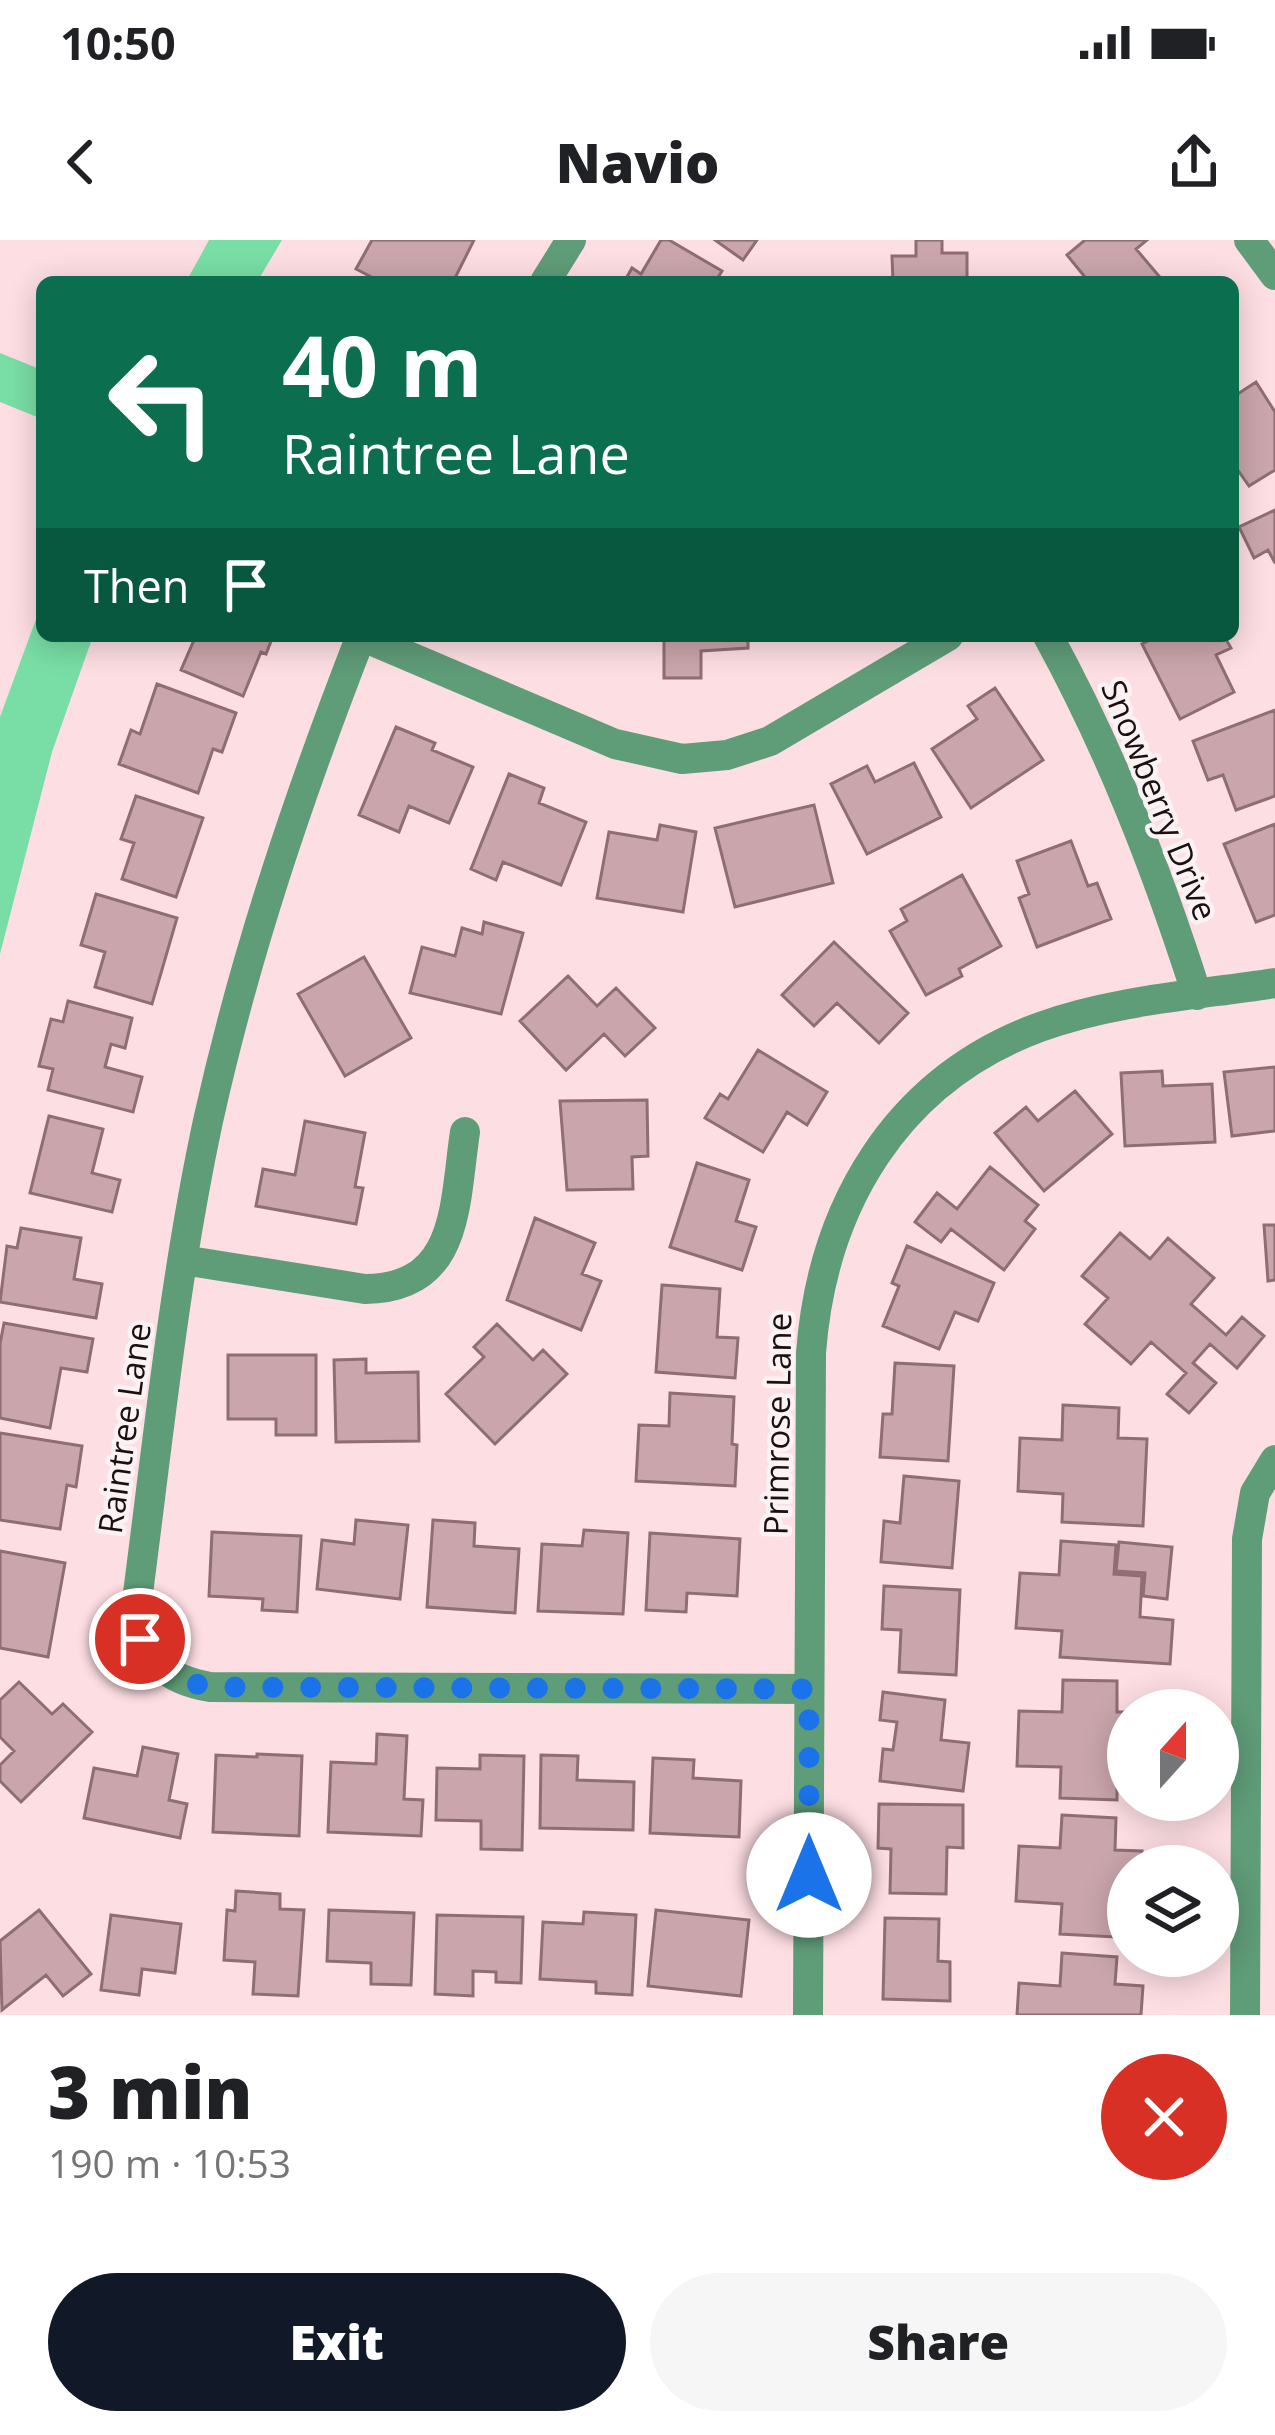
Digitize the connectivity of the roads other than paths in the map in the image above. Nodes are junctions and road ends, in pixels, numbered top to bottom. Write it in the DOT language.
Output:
graph roads {
  1 [pos="571,240"];
  2 [pos="1249,240"];
  3 [pos="1275,275"];
  4 [pos="548,276"];
  5 [pos="359,642"];
  6 [pos="375,642"];
  7 [pos="938,642"];
  8 [pos="1051,642"];
  9 [pos="1275,982"];
  10 [pos="1197,995"];
  11 [pos="466,1132"];
  12 [pos="183,1260"];
  13 [pos="1275,1460"];
  14 [pos="809,1689"];
  15 [pos="1260,1855"];
  16 [pos="808,2015"];
  17 [pos="1245,2015"];
  1 -- 4 [label="street"];
  2 -- 3 [label="street"];
  5 -- 12 [label="street, Raintree Lane"];
  6 -- 7 [label="street"];
  8 -- 10 [label="street, Snowberry Drive"];
  9 -- 10 [label="street, Primrose Lane"];
  10 -- 14 [label="street, Primrose Lane"];
  11 -- 12 [label="street"];
  12 -- 14 [label="street, Raintree Lane"];
  13 -- 15 [label="street"];
  14 -- 16 [label="street, Primrose Lane"];
  15 -- 17 [label="street"];
}
